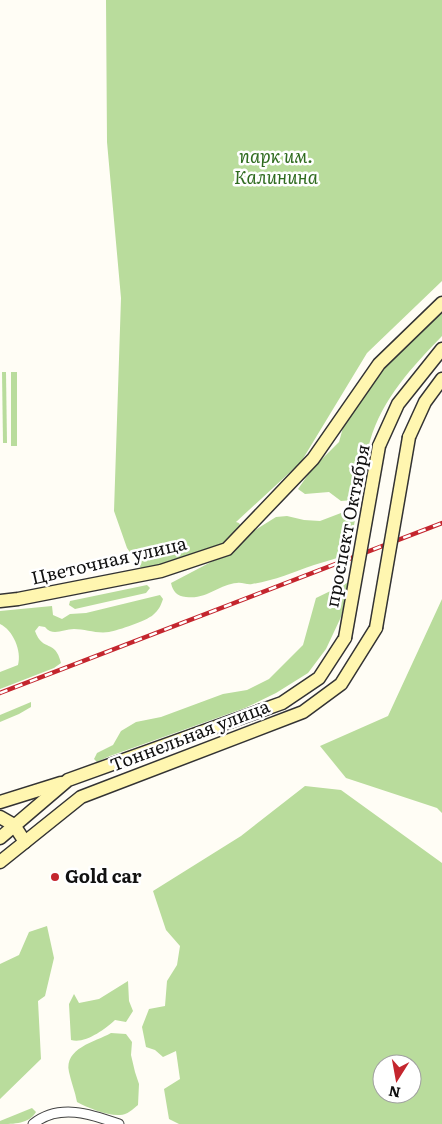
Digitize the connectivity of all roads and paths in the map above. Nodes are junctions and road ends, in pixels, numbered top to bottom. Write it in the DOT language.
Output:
graph roads {
  1 [pos="442,303"];
  2 [pos="442,349"];
  3 [pos="442,379"];
  4 [pos="0,601"];
  5 [pos="345,638"];
  6 [pos="68,780"];
  7 [pos="0,802"];
  8 [pos="0,817"];
  9 [pos="14,825"];
  10 [pos="0,838"];
  11 [pos="25,842"];
  12 [pos="0,862"];
  13 [pos="33,1124"];
  14 [pos="119,1124"];
  1 -- 4 [label="main road, Цветочная улица"];
  2 -- 5 [label="main road, проспект Октября, bridge"];
  3 -- 11 [label="main road, Тоннельная улица, bridge"];
  5 -- 6 [label="main road, Тоннельная улица"];
  6 -- 7 [label="main road"];
  6 -- 9 [label="main road, Тоннельная улица"];
  8 -- 9 [label="main road"];
  9 -- 10 [label="main road, Тоннельная улица"];
  9 -- 11 [label="main road"];
  11 -- 12 [label="main road, Тоннельная улица"];
  13 -- 14 [label="street"];
}
